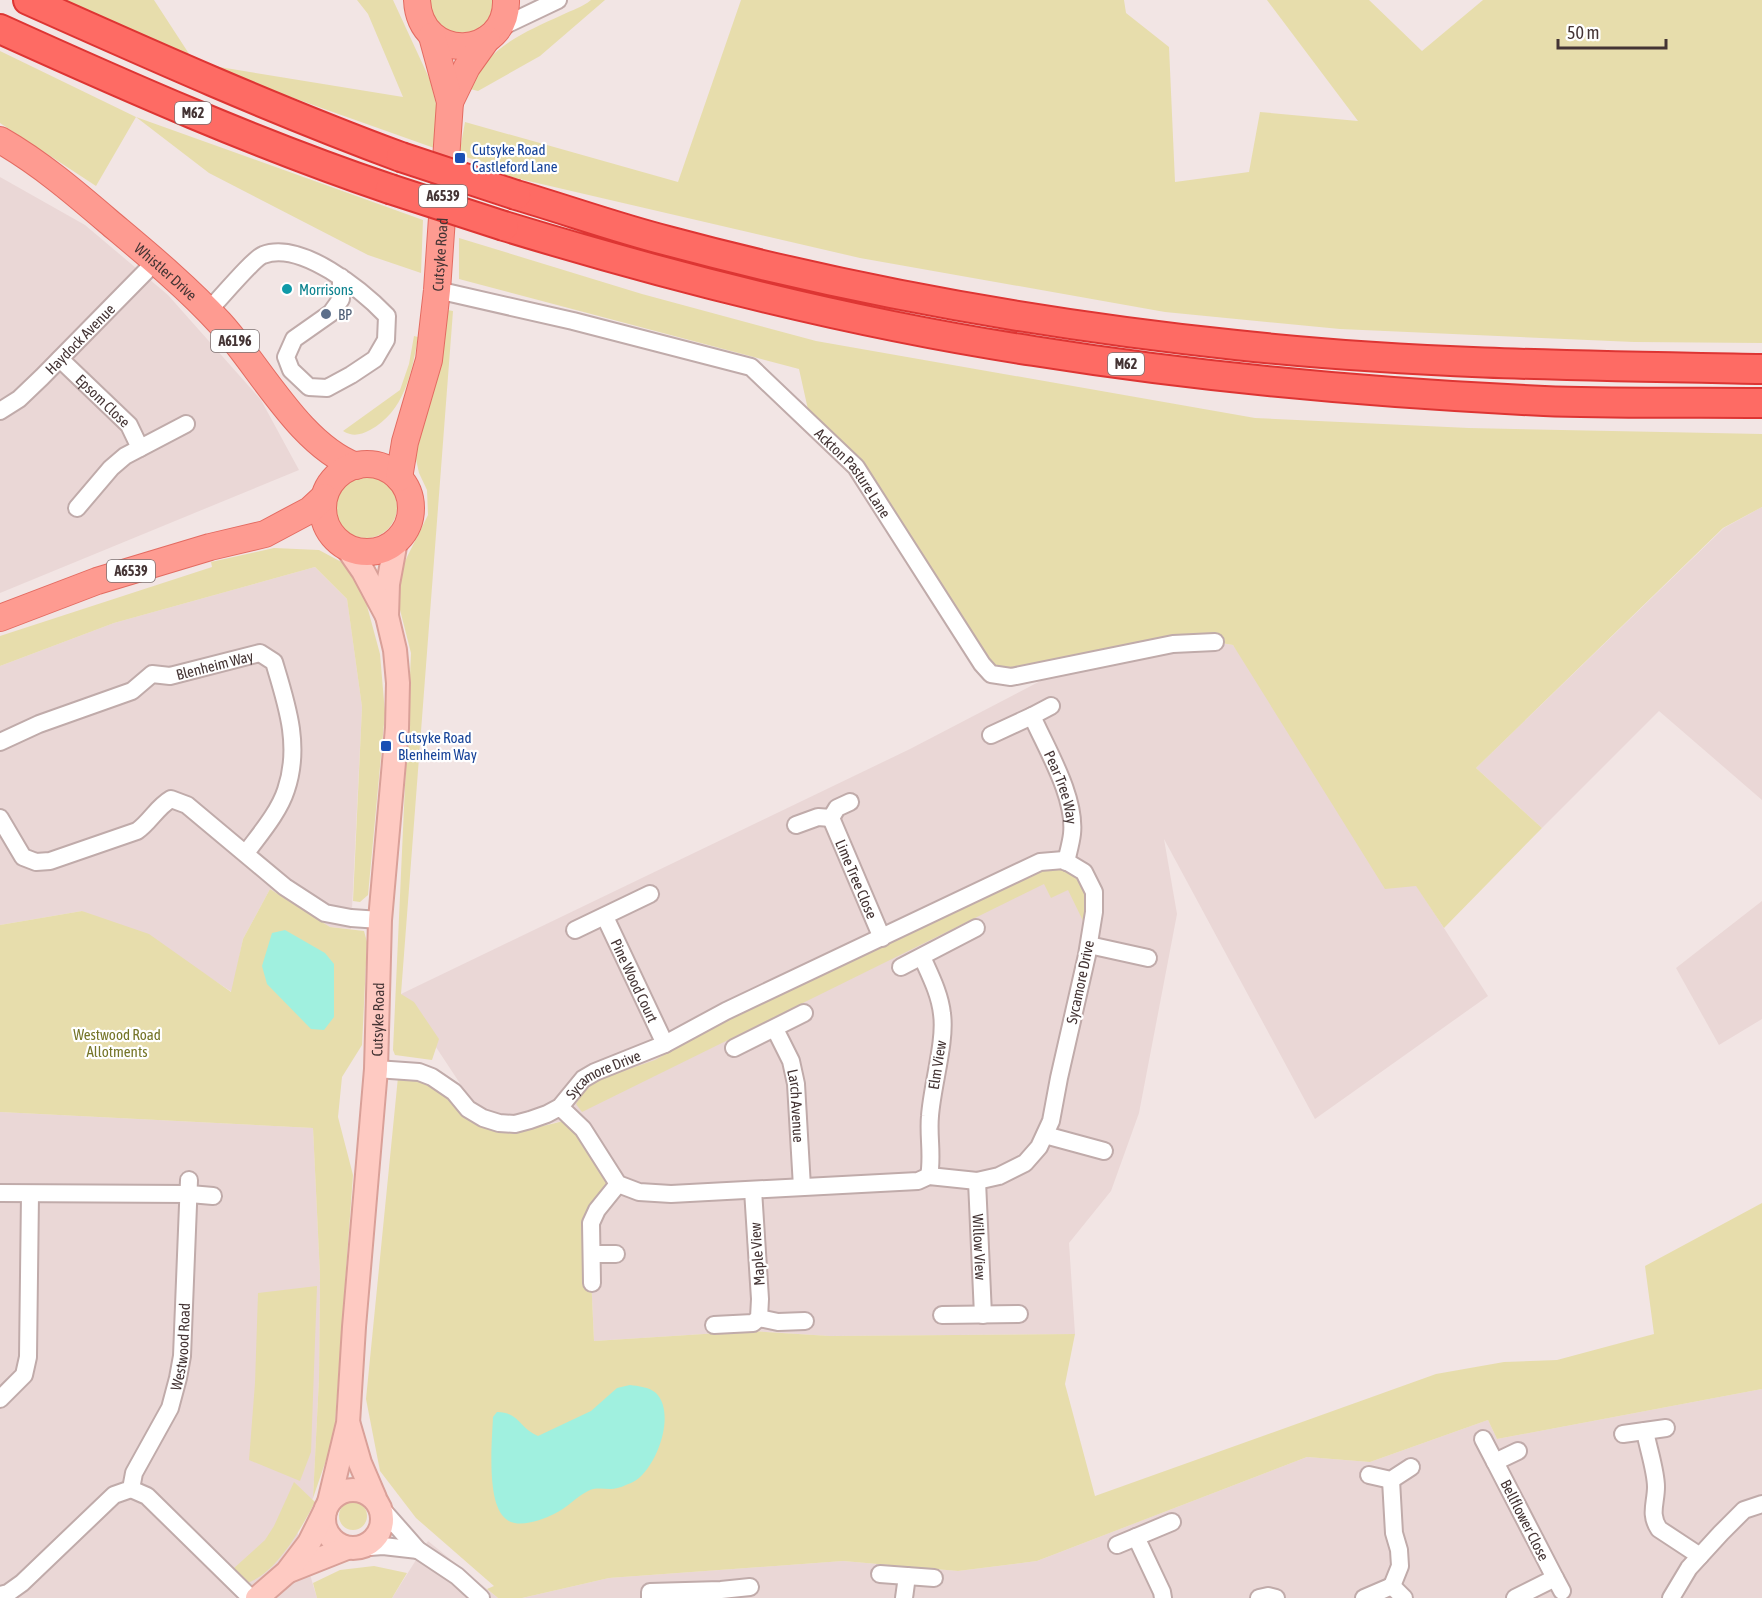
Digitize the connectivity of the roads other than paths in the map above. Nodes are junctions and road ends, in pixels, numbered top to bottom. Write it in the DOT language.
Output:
graph roads {
  1 [pos="28,0"];
  2 [pos="506,0"];
  3 [pos="551,1"];
  4 [pos="415,4"];
  5 [pos="0,29"];
  6 [pos="492,34"];
  7 [pos="432,36"];
  8 [pos="450,102"];
  9 [pos="0,140"];
  10 [pos="156,261"];
  11 [pos="341,277"];
  12 [pos="437,290"];
  13 [pos="208,311"];
  14 [pos="60,359"];
  15 [pos="1762,369"];
  16 [pos="1762,403"];
  17 [pos="416,406"];
  18 [pos="0,411"];
  19 [pos="186,424"];
  20 [pos="305,430"];
  21 [pos="140,448"];
  22 [pos="359,465"];
  23 [pos="399,478"];
  24 [pos="325,494"];
  25 [pos="76,508"];
  26 [pos="265,534"];
  27 [pos="396,541"];
  28 [pos="340,543"];
  29 [pos="387,616"];
  30 [pos="0,618"];
  31 [pos="1215,642"];
  32 [pos="1051,706"];
  33 [pos="1032,716"];
  34 [pos="991,735"];
  35 [pos="0,742"];
  36 [pos="850,802"];
  37 [pos="0,818"];
  38 [pos="831,818"];
  39 [pos="796,825"];
  40 [pos="246,853"];
  41 [pos="1066,862"];
  42 [pos="650,894"];
  43 [pos="605,917"];
  44 [pos="380,920"];
  45 [pos="976,928"];
  46 [pos="575,930"];
  47 [pos="882,938"];
  48 [pos="1089,945"];
  49 [pos="922,957"];
  50 [pos="1148,958"];
  51 [pos="901,967"];
  52 [pos="804,1013"];
  53 [pos="774,1029"];
  54 [pos="664,1044"];
  55 [pos="734,1048"];
  56 [pos="376,1069"];
  57 [pos="560,1107"];
  58 [pos="1045,1135"];
  59 [pos="1104,1151"];
  60 [pos="929,1176"];
  61 [pos="977,1181"];
  62 [pos="618,1184"];
  63 [pos="190,1187"];
  64 [pos="802,1187"];
  65 [pos="753,1190"];
  66 [pos="0,1193"];
  67 [pos="30,1194"];
  68 [pos="213,1196"];
  69 [pos="592,1254"];
  70 [pos="616,1254"];
  71 [pos="591,1284"];
  72 [pos="1019,1314"];
  73 [pos="942,1315"];
  74 [pos="983,1315"];
  75 [pos="759,1318"];
  76 [pos="806,1321"];
  77 [pos="714,1325"];
  78 [pos="0,1399"];
  79 [pos="348,1423"];
  80 [pos="1666,1428"];
  81 [pos="1645,1431"];
  82 [pos="1623,1434"];
  83 [pos="1483,1439"];
  84 [pos="1518,1451"];
  85 [pos="1495,1462"];
  86 [pos="1411,1467"];
  87 [pos="1369,1475"];
  88 [pos="1391,1480"];
  89 [pos="131,1489"];
  90 [pos="378,1503"];
  91 [pos="327,1506"];
  92 [pos="1760,1509"];
  93 [pos="1172,1522"];
  94 [pos="1136,1537"];
  95 [pos="1118,1545"];
  96 [pos="352,1548"];
  97 [pos="418,1550"];
  98 [pos="1700,1556"];
  99 [pos="287,1572"];
  100 [pos="880,1574"];
  101 [pos="907,1576"];
  102 [pos="934,1578"];
  103 [pos="750,1587"];
  104 [pos="1398,1592"];
  105 [pos="722,1594"];
  106 [pos="0,1595"];
  107 [pos="251,1598"];
  108 [pos="257,1598"];
  109 [pos="481,1598"];
  110 [pos="650,1598"];
  111 [pos="904,1598"];
  112 [pos="1163,1598"];
  113 [pos="1259,1598"];
  114 [pos="1276,1598"];
  115 [pos="1364,1598"];
  116 [pos="1515,1598"];
  117 [pos="1671,1598"];
  1 -- 15 [label="highway, M62, bridge"];
  2 -- 6 [label="main road, Cutsyke Road"];
  3 -- 6 [label="street"];
  4 -- 7 [label="main road, Cutsyke Road"];
  5 -- 16 [label="highway, M62, bridge"];
  6 -- 7 [label="main road"];
  6 -- 8 [label="main road, Cutsyke Road / A6539"];
  7 -- 8 [label="main road, Cutsyke Road / A6539"];
  8 -- 12 [label="main road, Cutsyke Road / A6539"];
  9 -- 10 [label="main road, Whistler Drive / A6196"];
  10 -- 13 [label="main road, Whistler Drive / A6196"];
  10 -- 14 [label="street, Haydock Avenue"];
  11 -- 11 [label="street"];
  11 -- 13 [label="street"];
  12 -- 17 [label="main road, Cutsyke Road / A6539"];
  12 -- 31 [label="street, Ackton Pasture Lane"];
  13 -- 20 [label="main road, Whistler Drive / A6196"];
  14 -- 18 [label="street, Haydock Avenue"];
  14 -- 21 [label="street, Epsom Close"];
  17 -- 22 [label="main road, Cutsyke Road / A6539"];
  17 -- 23 [label="main road, Cutsyke Road / A6539"];
  19 -- 21 [label="street"];
  20 -- 22 [label="main road, Whistler Drive / A6196"];
  20 -- 24 [label="main road, Whistler Drive / A6196"];
  21 -- 25 [label="street"];
  22 -- 23 [label="main road"];
  22 -- 24 [label="main road"];
  23 -- 27 [label="main road"];
  24 -- 26 [label="main road, A6539"];
  24 -- 28 [label="main road"];
  26 -- 28 [label="main road, A6539"];
  26 -- 30 [label="main road, A6539"];
  27 -- 28 [label="main road"];
  27 -- 29 [label="main road, Cutsyke Road"];
  28 -- 29 [label="main road, Cutsyke Road"];
  29 -- 44 [label="main road, Cutsyke Road"];
  32 -- 33 [label="street"];
  33 -- 34 [label="street"];
  33 -- 41 [label="street, Pear Tree Way"];
  35 -- 40 [label="street, Blenheim Way"];
  36 -- 38 [label="street"];
  37 -- 40 [label="street"];
  38 -- 39 [label="street"];
  38 -- 47 [label="street, Lime Tree Close"];
  40 -- 44 [label="street"];
  41 -- 47 [label="street, Sycamore Drive"];
  41 -- 48 [label="street, Sycamore Drive"];
  42 -- 43 [label="street"];
  43 -- 46 [label="street"];
  43 -- 54 [label="street, Pine Wood Court"];
  44 -- 56 [label="main road, Cutsyke Road"];
  45 -- 49 [label="street"];
  47 -- 54 [label="street, Sycamore Drive"];
  48 -- 50 [label="street"];
  48 -- 58 [label="street, Sycamore Drive"];
  49 -- 51 [label="street"];
  49 -- 60 [label="street, Elm View"];
  52 -- 53 [label="street"];
  53 -- 55 [label="street"];
  53 -- 64 [label="street, Larch Avenue"];
  54 -- 57 [label="street, Sycamore Drive"];
  56 -- 57 [label="street, Sycamore Drive"];
  56 -- 79 [label="main road, Cutsyke Road"];
  57 -- 62 [label="street, Sycamore Drive"];
  58 -- 59 [label="street"];
  58 -- 61 [label="street, Sycamore Drive"];
  60 -- 61 [label="street, Sycamore Drive"];
  60 -- 64 [label="street, Sycamore Drive"];
  61 -- 74 [label="street, Willow View"];
  62 -- 65 [label="street, Sycamore Drive"];
  62 -- 69 [label="street"];
  63 -- 67 [label="street"];
  63 -- 68 [label="street"];
  63 -- 89 [label="street, Westwood Road"];
  64 -- 65 [label="street, Sycamore Drive"];
  65 -- 75 [label="street, Maple View"];
  66 -- 67 [label="street"];
  67 -- 78 [label="street"];
  69 -- 70 [label="street"];
  69 -- 71 [label="street"];
  72 -- 74 [label="street"];
  73 -- 74 [label="street"];
  75 -- 76 [label="street"];
  75 -- 77 [label="street"];
  79 -- 90 [label="main road, Cutsyke Road"];
  79 -- 91 [label="main road, Cutsyke Road"];
  80 -- 81 [label="street"];
  81 -- 82 [label="street"];
  81 -- 98 [label="street"];
  83 -- 85 [label="street, Bellflower Close"];
  84 -- 85 [label="street, Bellflower Close"];
  85 -- 116 [label="street, Bellflower Close"];
  86 -- 88 [label="street"];
  87 -- 88 [label="street"];
  88 -- 104 [label="street"];
  89 -- 106 [label="street"];
  89 -- 107 [label="street"];
  90 -- 91 [label="main road"];
  90 -- 96 [label="main road"];
  90 -- 97 [label="street"];
  91 -- 96 [label="main road"];
  91 -- 99 [label="main road"];
  92 -- 98 [label="street"];
  93 -- 94 [label="street"];
  94 -- 95 [label="street"];
  94 -- 112 [label="street"];
  96 -- 97 [label="street"];
  96 -- 99 [label="main road"];
  97 -- 109 [label="street"];
  98 -- 117 [label="street"];
  99 -- 108 [label="main road"];
  100 -- 101 [label="street"];
  101 -- 102 [label="street"];
  101 -- 111 [label="street"];
  103 -- 105 [label="street"];
  104 -- 115 [label="street"];
  105 -- 110 [label="street"];
  113 -- 114 [label="street"];
}
